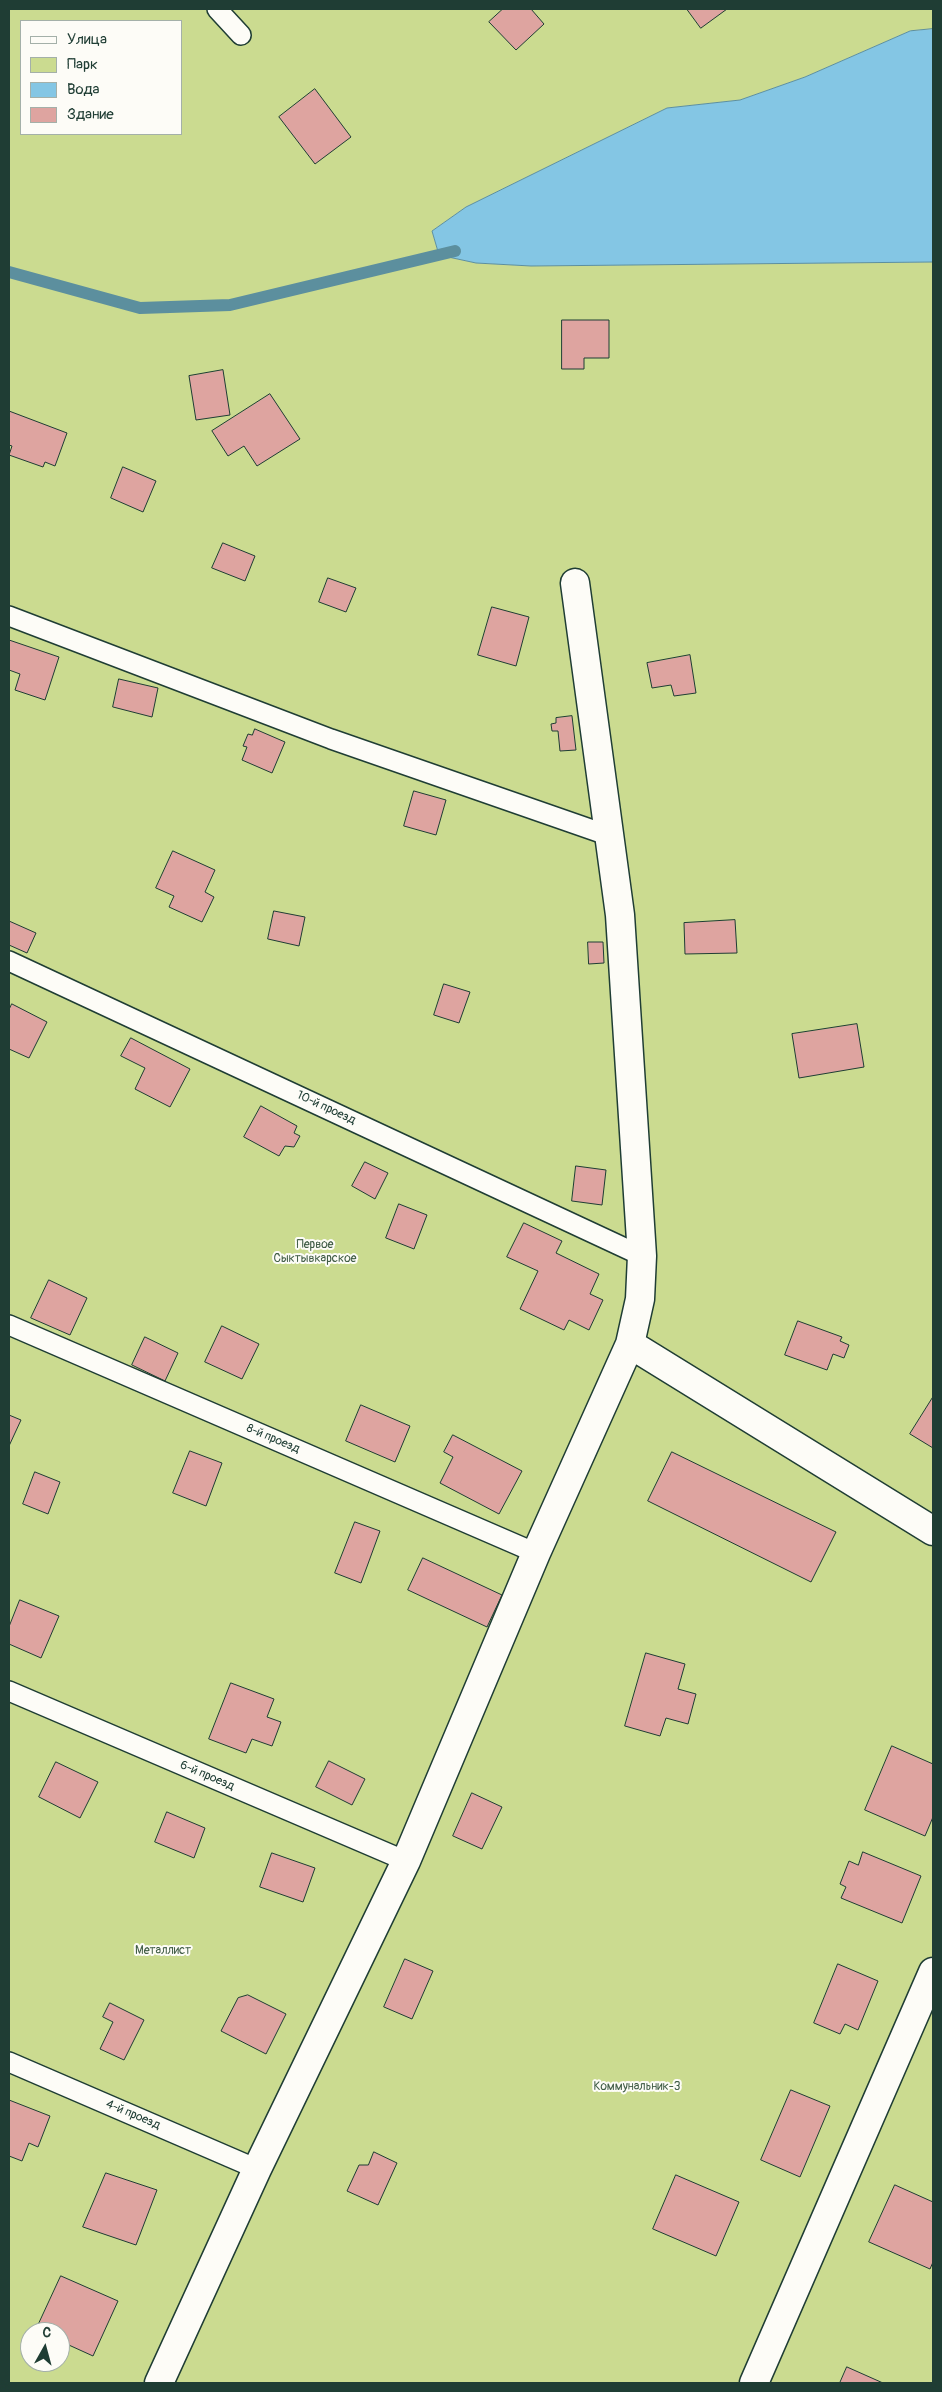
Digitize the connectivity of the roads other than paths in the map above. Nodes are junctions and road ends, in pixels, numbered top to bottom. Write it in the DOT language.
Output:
graph roads {
  1 [pos="217,9"];
  2 [pos="242,35"];
  3 [pos="575,583"];
  4 [pos="9,616"];
  5 [pos="610,836"];
  6 [pos="9,961"];
  7 [pos="642,1256"];
  8 [pos="9,1325"];
  9 [pos="630,1344"];
  10 [pos="933,1531"];
  11 [pos="536,1553"];
  12 [pos="9,1691"];
  13 [pos="406,1861"];
  14 [pos="933,1972"];
  15 [pos="9,2062"];
  16 [pos="257,2169"];
  17 [pos="159,2383"];
  18 [pos="754,2383"];
  1 -- 2 [label="lane"];
  3 -- 5 [label="street"];
  4 -- 5 [label="lane"];
  5 -- 7 [label="street"];
  6 -- 7 [label="lane, 10-й проезд"];
  7 -- 9 [label="street"];
  8 -- 11 [label="lane, 8-й проезд"];
  9 -- 10 [label="street"];
  9 -- 11 [label="street"];
  11 -- 13 [label="street"];
  12 -- 13 [label="lane, 6-й проезд"];
  13 -- 16 [label="street"];
  14 -- 18 [label="street"];
  15 -- 16 [label="lane, 4-й проезд"];
  16 -- 17 [label="street"];
}
